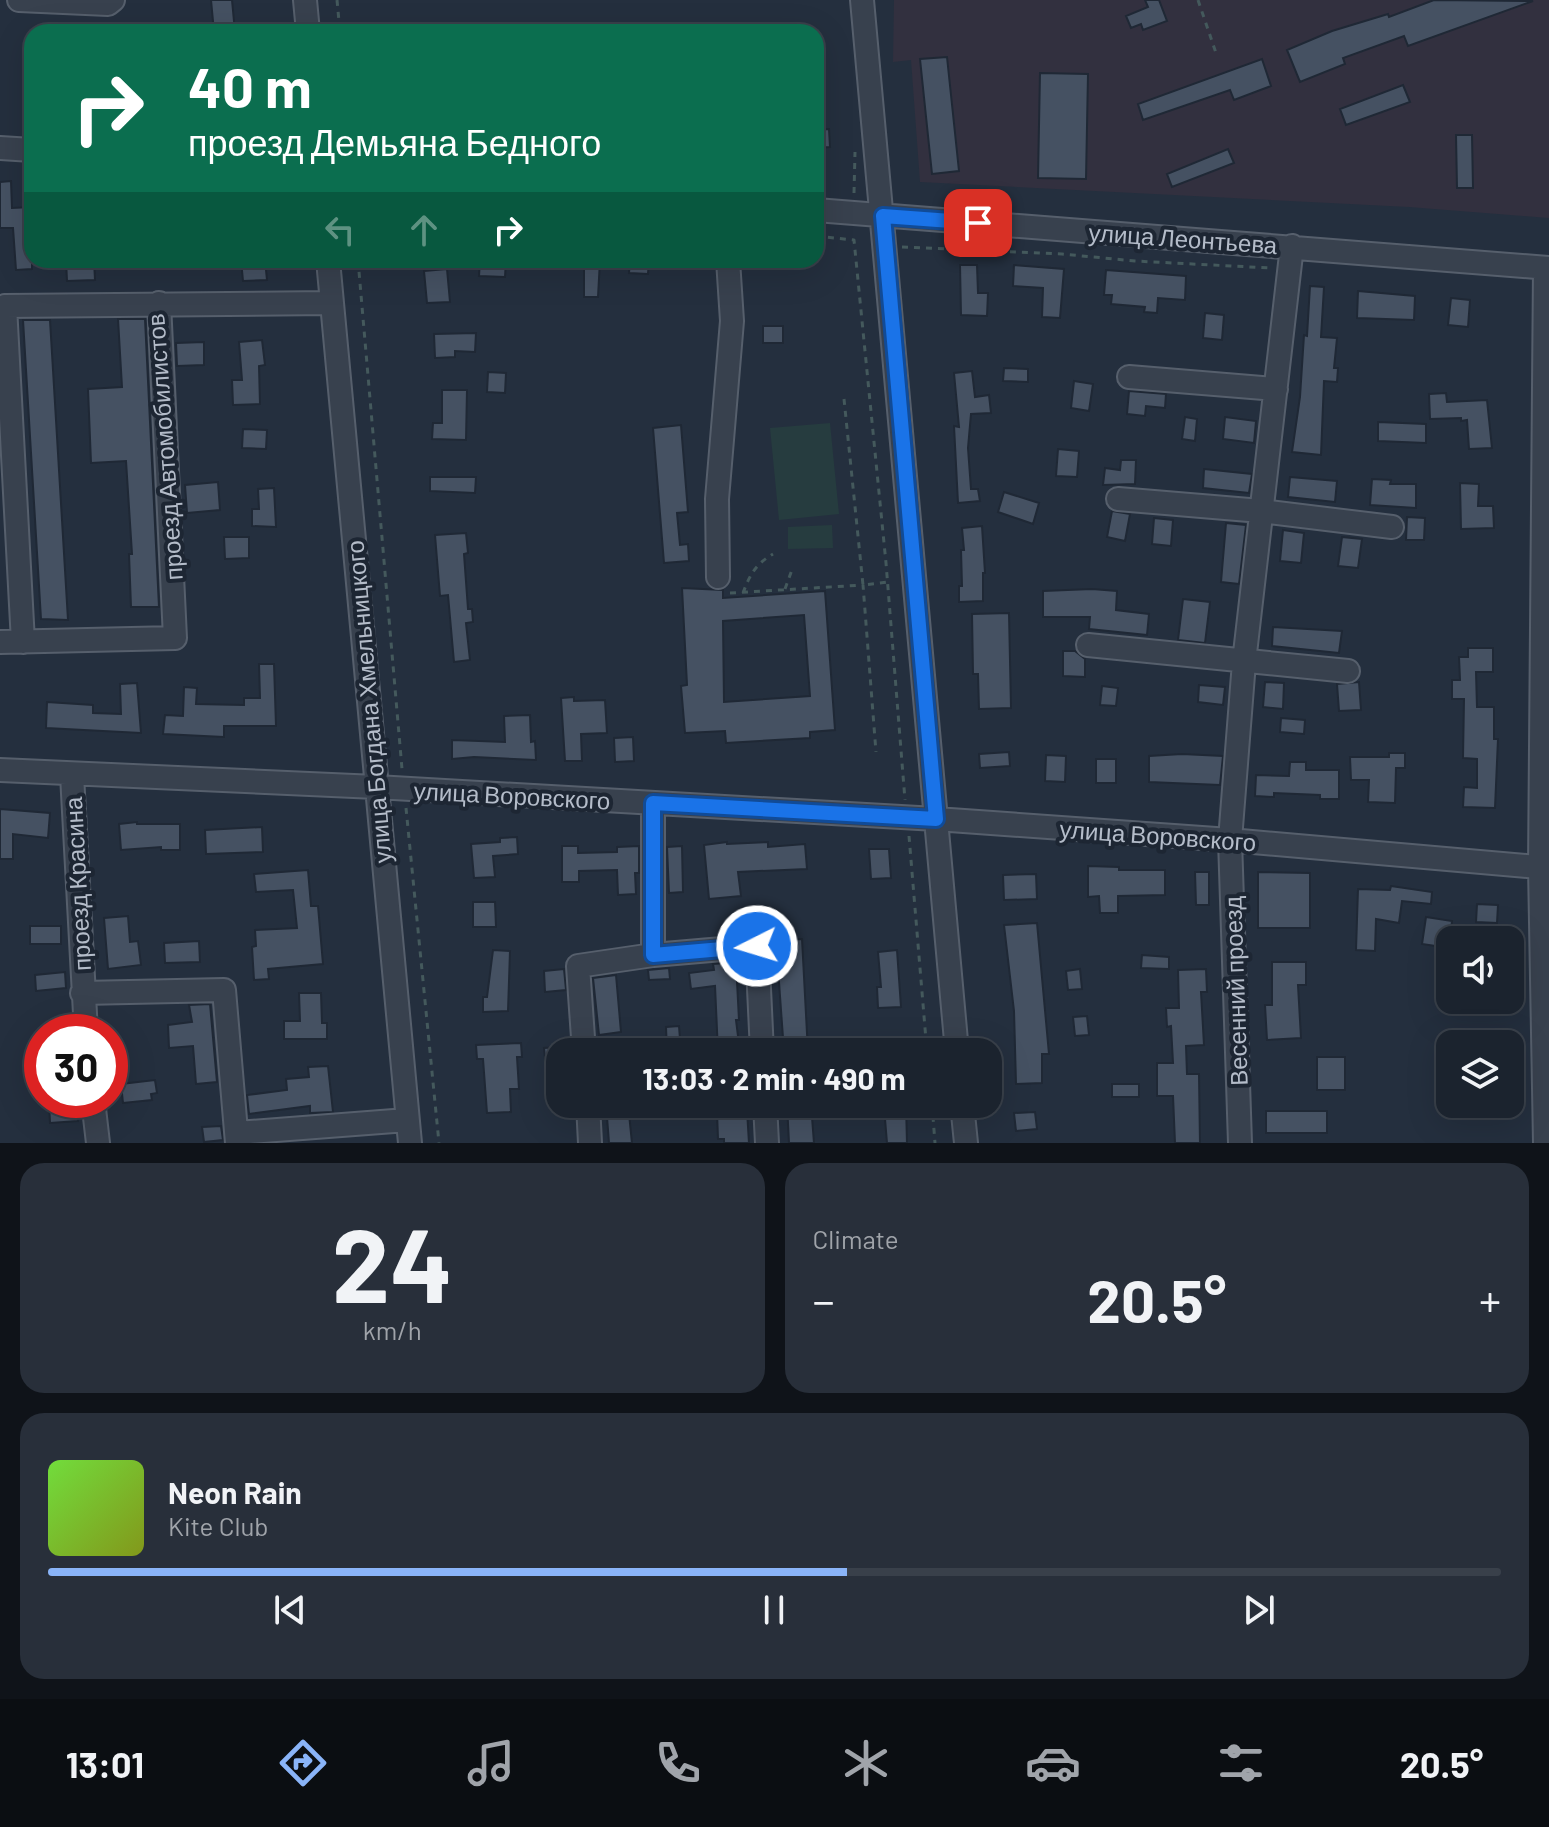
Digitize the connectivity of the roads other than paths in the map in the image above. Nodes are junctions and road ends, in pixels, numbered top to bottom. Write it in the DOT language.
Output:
graph roads {
  1 [pos="19,0"];
  2 [pos="113,0"];
  3 [pos="305,0"];
  4 [pos="862,0"];
  5 [pos="307,24"];
  6 [pos="0,148"];
  7 [pos="24,150"];
  8 [pos="824,211"];
  9 [pos="883,216"];
  10 [pos="1291,258"];
  11 [pos="329,268"];
  12 [pos="729,268"];
  13 [pos="1547,268"];
  14 [pos="159,303"];
  15 [pos="332,303"];
  16 [pos="2,306"];
  17 [pos="1129,377"];
  18 [pos="1276,389"];
  19 [pos="1118,499"];
  20 [pos="1261,511"];
  21 [pos="1392,527"];
  22 [pos="723,585"];
  23 [pos="0,642"];
  24 [pos="23,642"];
  25 [pos="1088,645"];
  26 [pos="1244,662"];
  27 [pos="1348,671"];
  28 [pos="0,770"];
  29 [pos="72,775"];
  30 [pos="376,787"];
  31 [pos="653,803"];
  32 [pos="936,819"];
  33 [pos="1230,840"];
  34 [pos="1545,867"];
  35 [pos="653,955"];
  36 [pos="82,993"];
  37 [pos="84,1014"];
  38 [pos="583,1038"];
  39 [pos="761,1038"];
  40 [pos="956,1038"];
  41 [pos="95,1118"];
  42 [pos="589,1118"];
  43 [pos="766,1118"];
  44 [pos="963,1118"];
  45 [pos="407,1120"];
  46 [pos="237,1138"];
  47 [pos="98,1143"];
  48 [pos="410,1143"];
  49 [pos="590,1143"];
  50 [pos="767,1143"];
  51 [pos="966,1143"];
  52 [pos="1240,1143"];
  53 [pos="1545,1143"];
  1 -- 2 [label="street"];
  3 -- 5 [label="street"];
  4 -- 9 [label="street"];
  6 -- 7 [label="street"];
  8 -- 9 [label="street, улица Леонтьева"];
  9 -- 10 [label="street, улица Леонтьева"];
  9 -- 32 [label="street"];
  10 -- 13 [label="street, улица Леонтьева"];
  10 -- 18 [label="street, Весенний проезд"];
  11 -- 15 [label="street, улица Богдана Хмельницкого"];
  12 -- 22 [label="street"];
  13 -- 34 [label="street"];
  14 -- 15 [label="street"];
  14 -- 16 [label="street, проезд Автомобилистов"];
  14 -- 24 [label="street, проезд Автомобилистов"];
  15 -- 30 [label="street, улица Богдана Хмельницкого"];
  16 -- 24 [label="street, проезд Автомобилистов"];
  17 -- 18 [label="street"];
  18 -- 20 [label="street, Весенний проезд"];
  19 -- 20 [label="street"];
  20 -- 21 [label="street"];
  20 -- 26 [label="street, Весенний проезд"];
  23 -- 24 [label="street"];
  25 -- 26 [label="street"];
  26 -- 27 [label="street"];
  26 -- 33 [label="street, Весенний проезд"];
  28 -- 29 [label="street, улица Воровского"];
  29 -- 30 [label="street, улица Воровского"];
  29 -- 36 [label="street, проезд Красина"];
  30 -- 31 [label="street, улица Воровского"];
  30 -- 45 [label="street, улица Богдана Хмельницкого"];
  31 -- 32 [label="street, улица Воровского"];
  31 -- 35 [label="street"];
  32 -- 33 [label="street, улица Воровского"];
  32 -- 40 [label="street"];
  33 -- 34 [label="street, улица Воровского"];
  33 -- 52 [label="street, Весенний проезд"];
  34 -- 53 [label="street"];
  35 -- 38 [label="street"];
  35 -- 39 [label="street"];
  36 -- 37 [label="street, проезд Красина"];
  36 -- 46 [label="street, проезд Красина"];
  41 -- 47 [label="street"];
  42 -- 49 [label="street"];
  43 -- 50 [label="street"];
  44 -- 51 [label="street"];
  45 -- 46 [label="street, проезд Красина"];
  45 -- 48 [label="street, улица Богдана Хмельницкого"];
}
